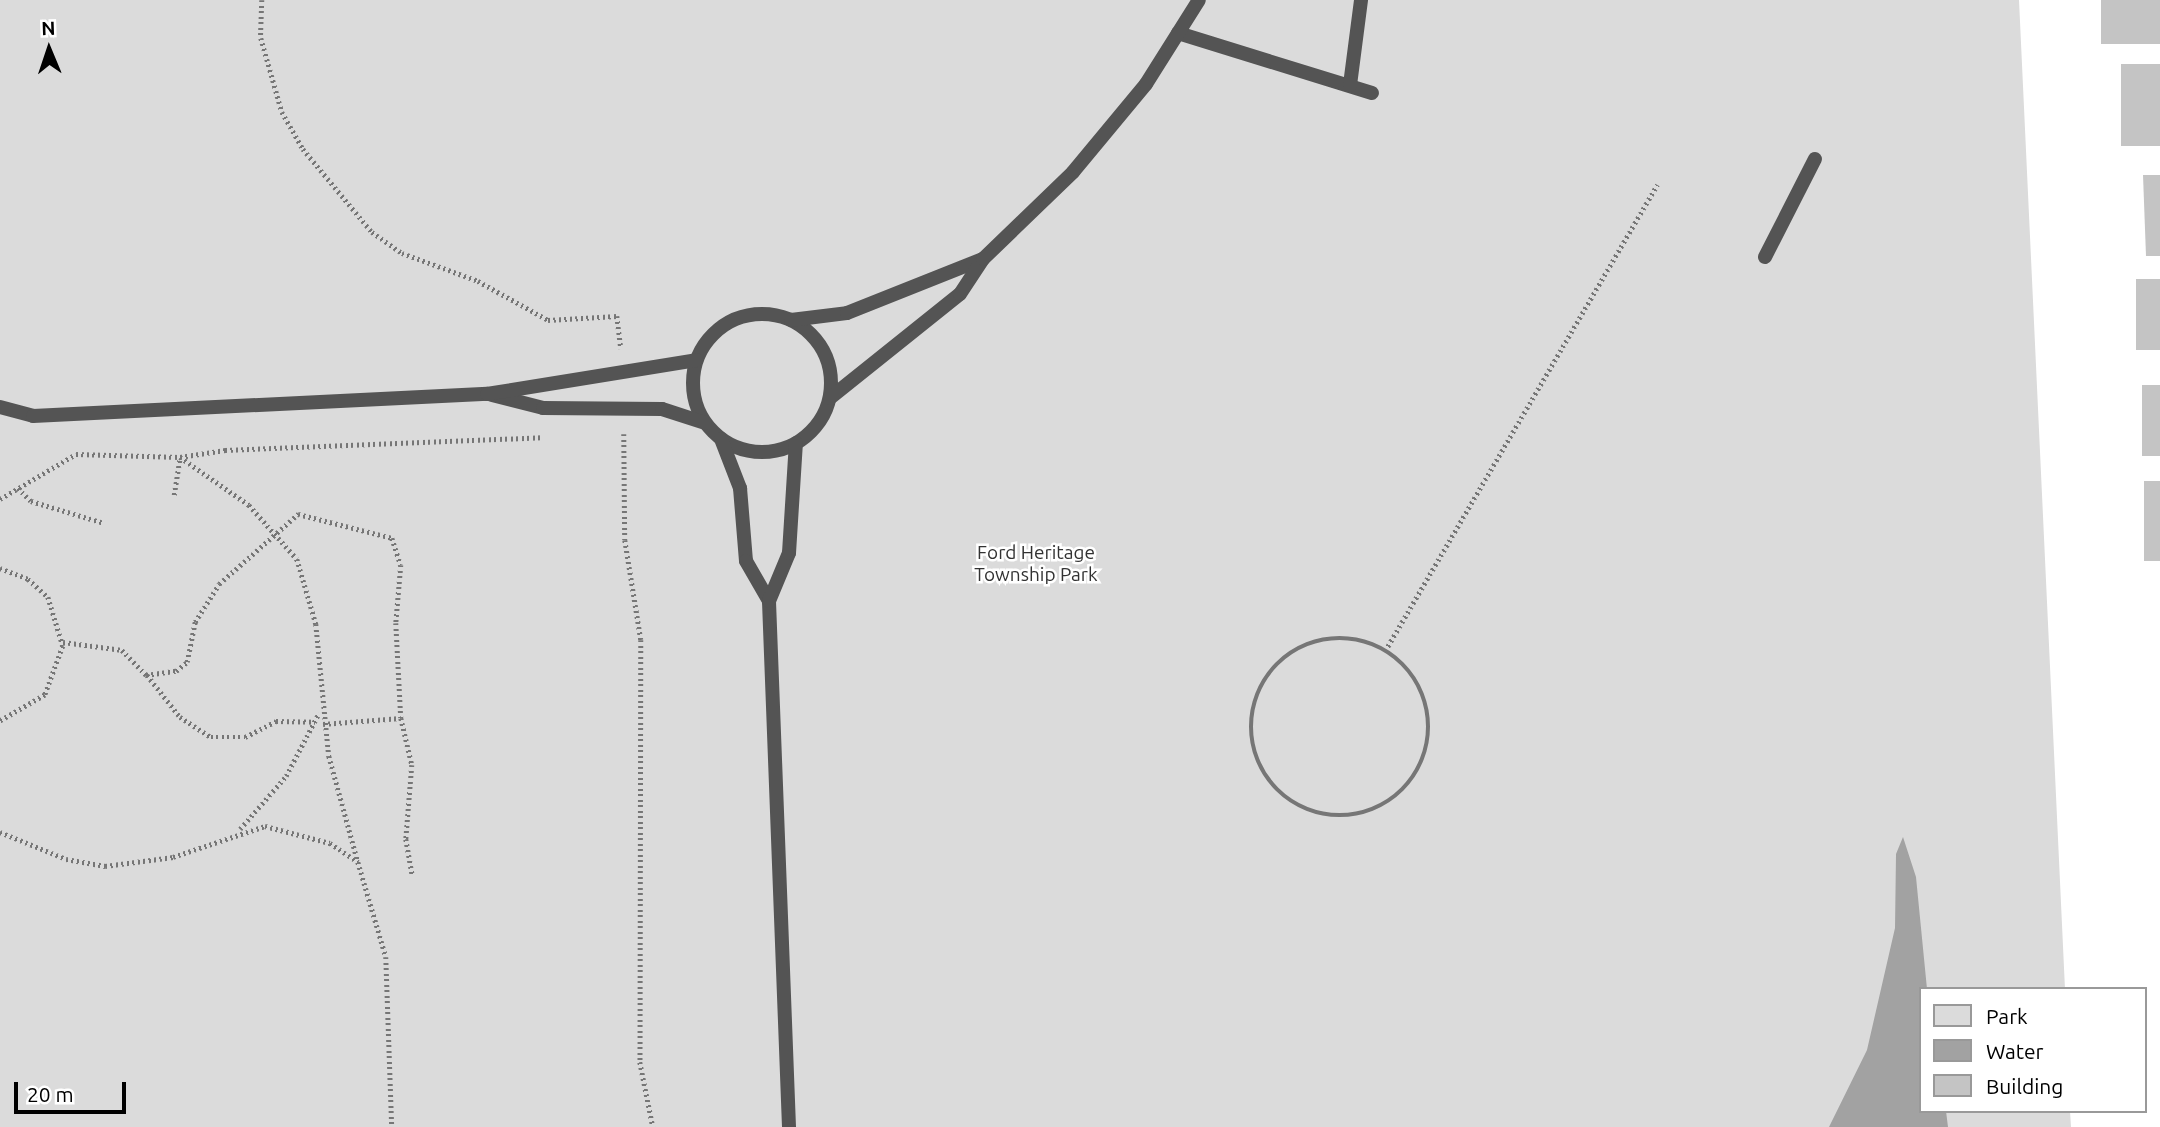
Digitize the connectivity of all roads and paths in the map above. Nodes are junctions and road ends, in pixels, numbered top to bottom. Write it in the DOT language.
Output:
graph roads {
  1 [pos="262,0"];
  2 [pos="1199,0"];
  3 [pos="1362,0"];
  4 [pos="1178,33"];
  5 [pos="1350,85"];
  6 [pos="1373,93"];
  7 [pos="1815,159"];
  8 [pos="1657,185"];
  9 [pos="1765,257"];
  10 [pos="983,258"];
  11 [pos="791,320"];
  12 [pos="696,360"];
  13 [pos="623,373"];
  14 [pos="487,394"];
  15 [pos="830,398"];
  16 [pos="0,407"];
  17 [pos="624,409"];
  18 [pos="705,424"];
  19 [pos="611,434"];
  20 [pos="624,434"];
  21 [pos="558,436"];
  22 [pos="721,439"];
  23 [pos="796,443"];
  24 [pos="180,457"];
  25 [pos="18,488"];
  26 [pos="174,495"];
  27 [pos="0,499"];
  28 [pos="104,523"];
  29 [pos="275,533"];
  30 [pos="0,568"];
  31 [pos="769,601"];
  32 [pos="63,642"];
  33 [pos="1385,651"];
  34 [pos="146,675"];
  35 [pos="320,711"];
  36 [pos="401,718"];
  37 [pos="0,721"];
  38 [pos="315,722"];
  39 [pos="323,724"];
  40 [pos="240,830"];
  41 [pos="0,832"];
  42 [pos="358,862"];
  43 [pos="412,874"];
  44 [pos="392,1127"];
  45 [pos="653,1127"];
  46 [pos="789,1127"];
  1 -- 13 [label="path"];
  2 -- 4 [label="lane"];
  3 -- 5 [label="lane"];
  4 -- 5 [label="lane"];
  4 -- 10 [label="lane"];
  5 -- 6 [label="lane"];
  7 -- 9 [label="lane"];
  8 -- 33 [label="path"];
  10 -- 11 [label="lane"];
  10 -- 15 [label="lane"];
  11 -- 12 [label="lane"];
  11 -- 15 [label="lane"];
  12 -- 13 [label="lane"];
  12 -- 18 [label="lane"];
  13 -- 14 [label="lane"];
  14 -- 16 [label="lane"];
  14 -- 17 [label="lane"];
  15 -- 23 [label="lane"];
  17 -- 18 [label="lane"];
  17 -- 20 [label="path"];
  18 -- 22 [label="lane"];
  19 -- 20 [label="path"];
  20 -- 45 [label="path"];
  21 -- 24 [label="path"];
  22 -- 23 [label="lane"];
  22 -- 31 [label="lane"];
  23 -- 31 [label="lane"];
  24 -- 25 [label="path"];
  24 -- 26 [label="path"];
  24 -- 29 [label="path"];
  25 -- 27 [label="path"];
  25 -- 28 [label="path"];
  29 -- 34 [label="path"];
  29 -- 35 [label="path"];
  29 -- 36 [label="path"];
  30 -- 32 [label="path"];
  31 -- 46 [label="lane"];
  32 -- 34 [label="path"];
  32 -- 37 [label="path"];
  33 -- 33 [label="path"];
  34 -- 38 [label="path"];
  35 -- 38 [label="path"];
  35 -- 39 [label="path"];
  36 -- 39 [label="path"];
  36 -- 43 [label="path"];
  38 -- 40 [label="path"];
  39 -- 42 [label="path"];
  40 -- 41 [label="path"];
  40 -- 42 [label="path"];
  42 -- 44 [label="path"];
}
